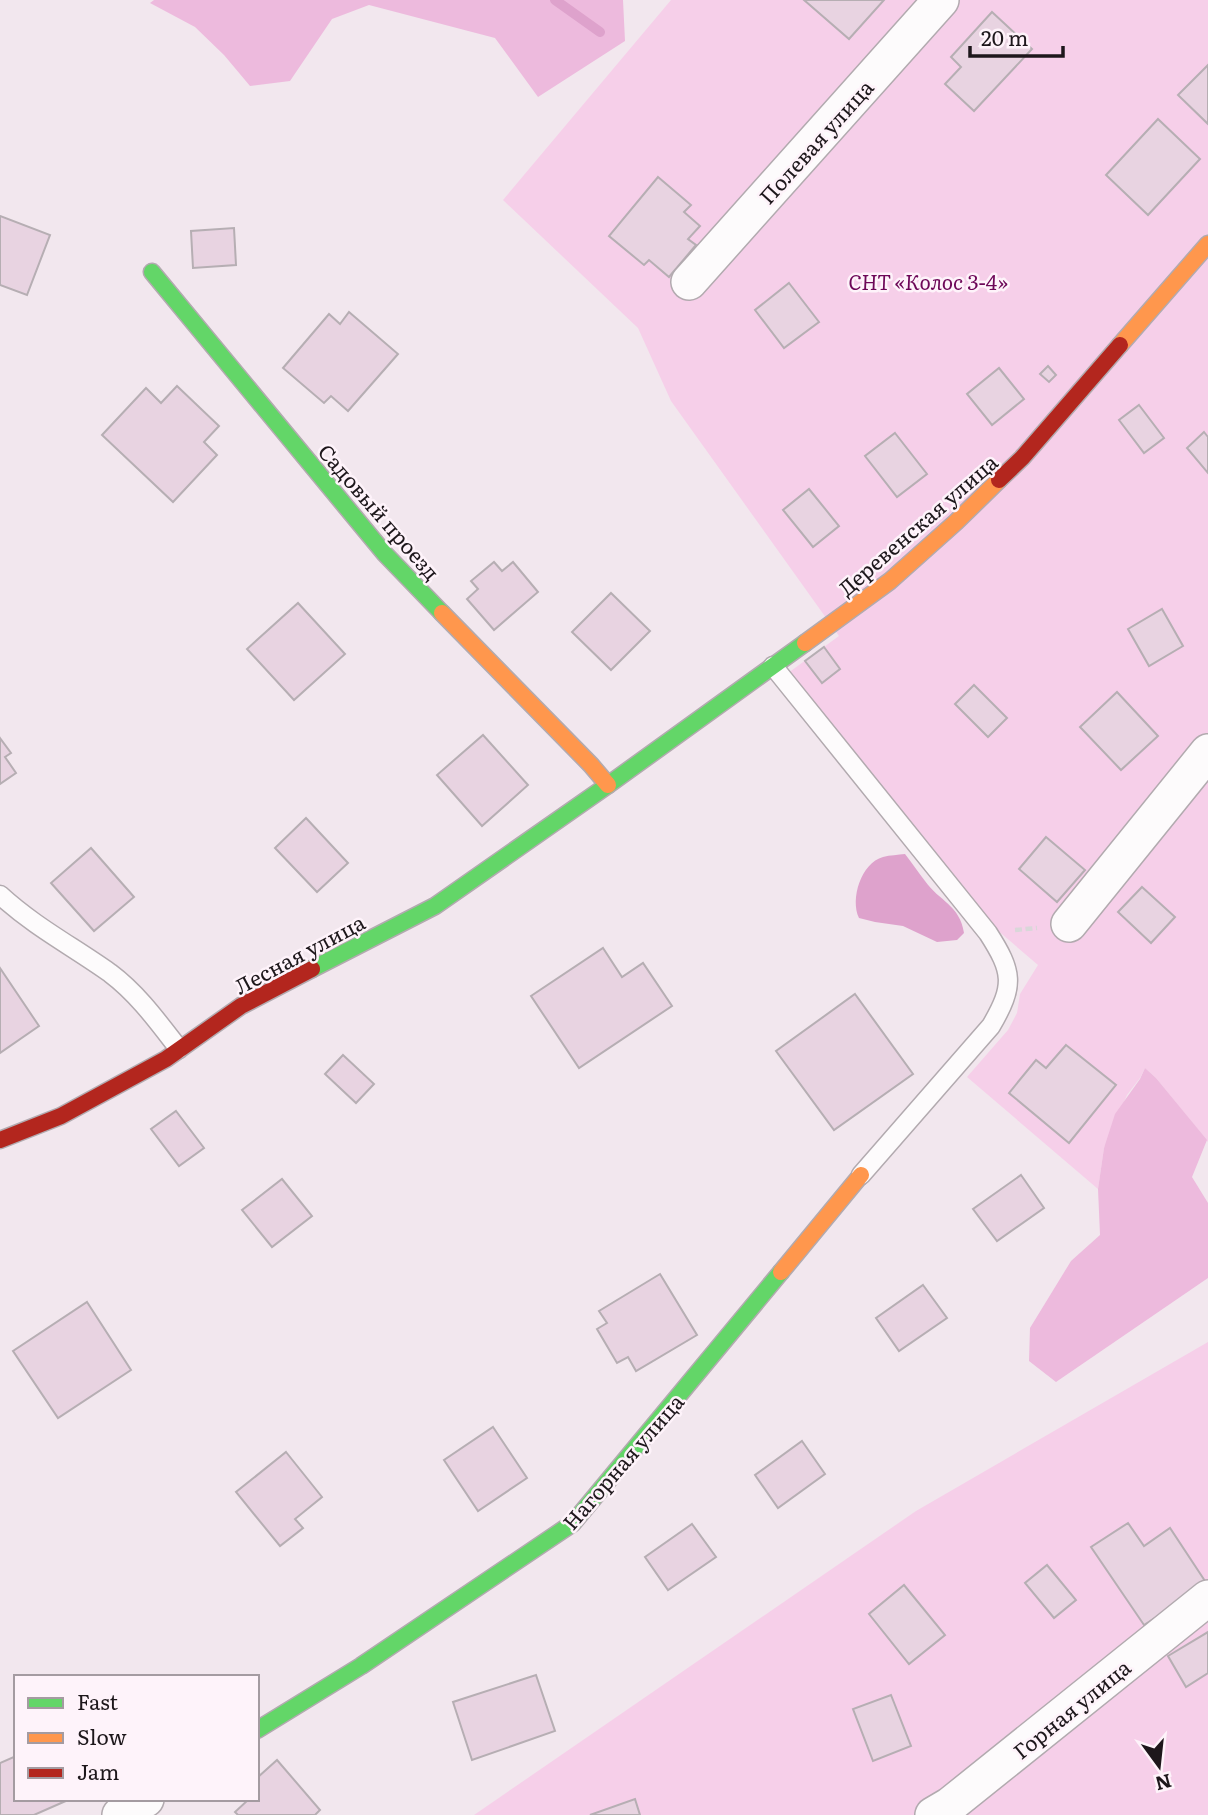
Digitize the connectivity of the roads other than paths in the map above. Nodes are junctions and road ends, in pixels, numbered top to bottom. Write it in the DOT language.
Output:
graph roads {
  1 [pos="942,0"];
  2 [pos="1208,244"];
  3 [pos="152,272"];
  4 [pos="689,282"];
  5 [pos="773,666"];
  6 [pos="1208,752"];
  7 [pos="608,785"];
  8 [pos="0,895"];
  9 [pos="1069,924"];
  10 [pos="178,1049"];
  11 [pos="0,1140"];
  12 [pos="861,1175"];
  13 [pos="1208,1598"];
  14 [pos="259,1729"];
  15 [pos="143,1801"];
  16 [pos="120,1815"];
  17 [pos="933,1815"];
  1 -- 4 [label="street, Полевая улица"];
  2 -- 5 [label="street, Деревенская улица"];
  3 -- 7 [label="street, Садовый проезд"];
  5 -- 7 [label="street, Деревенская улица"];
  5 -- 12 [label="lane"];
  6 -- 9 [label="street"];
  7 -- 10 [label="street, Лесная улица"];
  8 -- 10 [label="lane"];
  10 -- 11 [label="street, Лесная улица"];
  12 -- 14 [label="street, Нагорная улица"];
  13 -- 17 [label="street, Горная улица"];
  15 -- 16 [label="street"];
}
